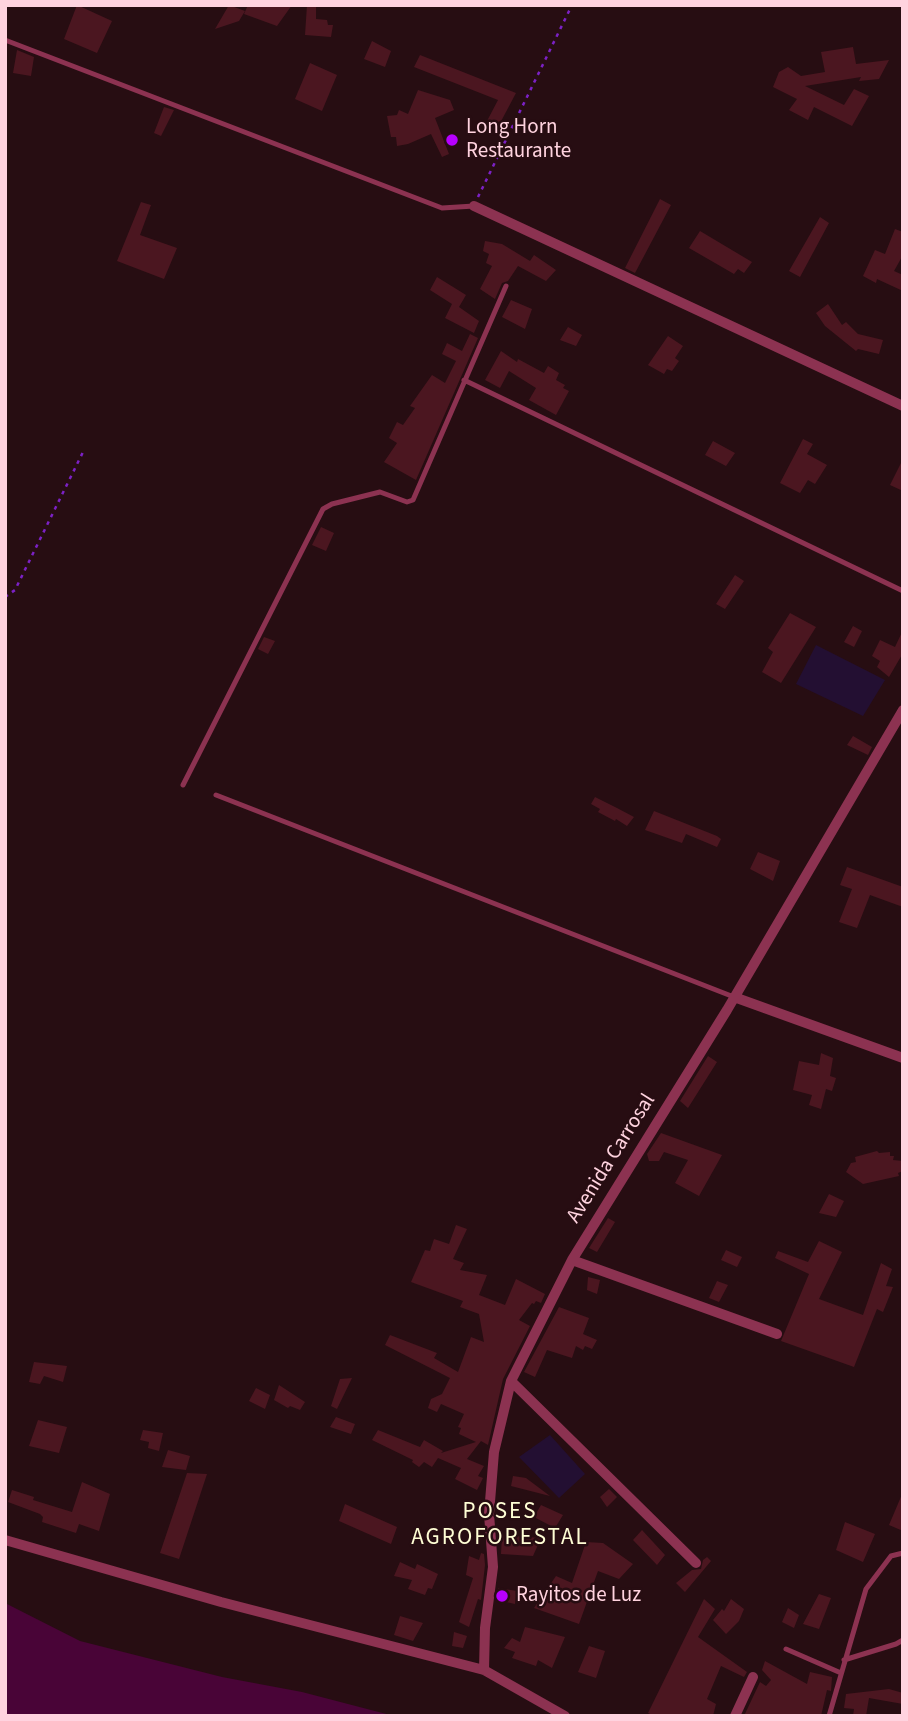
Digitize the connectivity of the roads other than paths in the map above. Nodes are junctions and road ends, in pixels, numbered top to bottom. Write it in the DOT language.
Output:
graph roads {
  1 [pos="5,40"];
  2 [pos="474,206"];
  3 [pos="506,286"];
  4 [pos="464,380"];
  5 [pos="903,406"];
  6 [pos="903,591"];
  7 [pos="902,713"];
  8 [pos="183,785"];
  9 [pos="216,795"];
  10 [pos="734,998"];
  11 [pos="903,1058"];
  12 [pos="572,1260"];
  13 [pos="777,1334"];
  14 [pos="511,1381"];
  15 [pos="5,1540"];
  16 [pos="903,1553"];
  17 [pos="696,1563"];
  18 [pos="903,1640"];
  19 [pos="786,1648"];
  20 [pos="844,1660"];
  21 [pos="484,1670"];
  22 [pos="841,1672"];
  23 [pos="753,1677"];
  24 [pos="565,1716"];
  25 [pos="735,1716"];
  26 [pos="829,1716"];
  1 -- 2 [label="lane"];
  2 -- 5 [label="street"];
  3 -- 4 [label="lane"];
  4 -- 6 [label="lane"];
  4 -- 8 [label="lane"];
  7 -- 10 [label="street, Avenida Carrosal"];
  9 -- 10 [label="lane"];
  10 -- 11 [label="street"];
  10 -- 12 [label="street, Avenida Carrosal"];
  12 -- 13 [label="street"];
  12 -- 14 [label="street, Avenida Carrosal"];
  14 -- 17 [label="street"];
  14 -- 21 [label="street, Avenida Carrosal"];
  15 -- 21 [label="street"];
  16 -- 20 [label="lane"];
  18 -- 20 [label="lane"];
  19 -- 22 [label="lane"];
  20 -- 22 [label="lane"];
  21 -- 24 [label="street"];
  22 -- 26 [label="lane"];
  23 -- 25 [label="street"];
}
